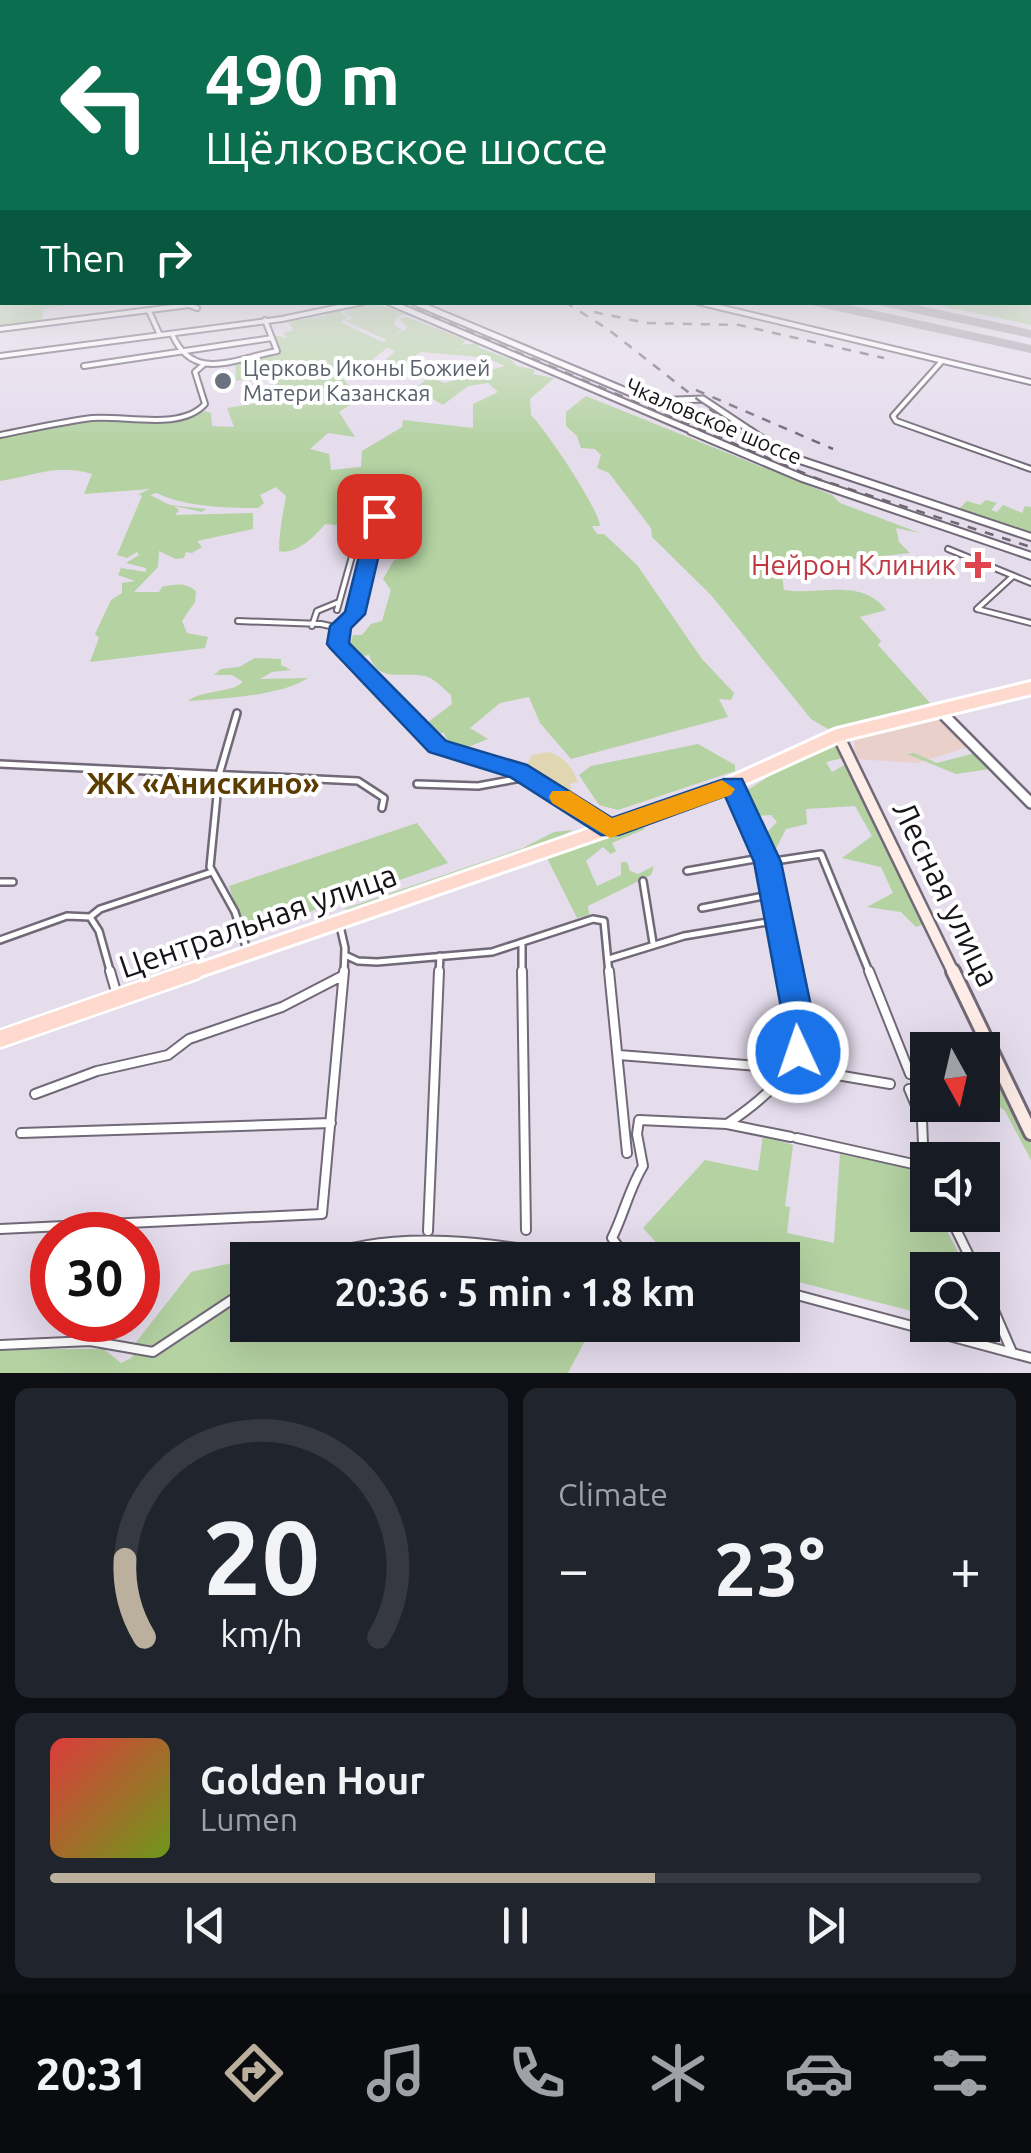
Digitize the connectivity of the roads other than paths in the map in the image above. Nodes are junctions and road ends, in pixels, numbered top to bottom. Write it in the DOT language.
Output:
graph roads {
  1 [pos="96,317"];
  2 [pos="152,317"];
  3 [pos="286,317"];
  4 [pos="424,317"];
  5 [pos="451,317"];
  6 [pos="759,317"];
  7 [pos="266,320"];
  8 [pos="0,328"];
  9 [pos="172,333"];
  10 [pos="162,334"];
  11 [pos="272,338"];
  12 [pos="180,352"];
  13 [pos="0,356"];
  14 [pos="942,362"];
  15 [pos="203,365"];
  16 [pos="84,366"];
  17 [pos="1031,382"];
  18 [pos="0,436"];
  19 [pos="1031,469"];
  20 [pos="1031,536"];
  21 [pos="948,549"];
  22 [pos="1031,556"];
  23 [pos="1013,576"];
  24 [pos="1031,583"];
  25 [pos="339,602"];
  26 [pos="336,610"];
  27 [pos="238,621"];
  28 [pos="1031,623"];
  29 [pos="312,626"];
  30 [pos="340,628"];
  31 [pos="1031,688"];
  32 [pos="939,710"];
  33 [pos="237,713"];
  34 [pos="838,735"];
  35 [pos="0,764"];
  36 [pos="220,774"];
  37 [pos="530,776"];
  38 [pos="417,784"];
  39 [pos="733,784"];
  40 [pos="1029,800"];
  41 [pos="382,808"];
  42 [pos="610,828"];
  43 [pos="767,859"];
  44 [pos="687,870"];
  45 [pos="212,872"];
  46 [pos="642,881"];
  47 [pos="0,882"];
  48 [pos="13,882"];
  49 [pos="774,894"];
  50 [pos="702,908"];
  51 [pos="90,916"];
  52 [pos="779,920"];
  53 [pos="338,922"];
  54 [pos="0,940"];
  55 [pos="653,944"];
  56 [pos="522,945"];
  57 [pos="248,953"];
  58 [pos="346,955"];
  59 [pos="440,956"];
  60 [pos="609,959"];
  61 [pos="344,974"];
  62 [pos="118,998"];
  63 [pos="0,1039"];
  64 [pos="802,1040"];
  65 [pos="619,1055"];
  66 [pos="782,1072"];
  67 [pos="910,1074"];
  68 [pos="890,1084"];
  69 [pos="909,1089"];
  70 [pos="34,1094"];
  71 [pos="330,1123"];
  72 [pos="727,1124"];
  73 [pos="1030,1132"];
  74 [pos="21,1133"];
  75 [pos="924,1142"];
  76 [pos="627,1153"];
  77 [pos="910,1168"];
  78 [pos="0,1229"];
  79 [pos="526,1230"];
  80 [pos="428,1231"];
  81 [pos="614,1242"];
  82 [pos="800,1295"];
  83 [pos="230,1301"];
  84 [pos="1000,1325"];
  85 [pos="0,1346"];
  86 [pos="1012,1352"];
  87 [pos="1031,1358"];
  1 -- 8 [label="street"];
  2 -- 10 [label="street"];
  3 -- 7 [label="street"];
  4 -- 22 [label="street, Чкаловское шоссе"];
  5 -- 20 [label="street"];
  6 -- 14 [label="street"];
  7 -- 9 [label="street"];
  7 -- 11 [label="street"];
  9 -- 10 [label="street"];
  9 -- 12 [label="street"];
  10 -- 13 [label="street"];
  11 -- 12 [label="street"];
  11 -- 15 [label="street"];
  12 -- 15 [label="street"];
  12 -- 16 [label="street"];
  14 -- 17 [label="street"];
  14 -- 19 [label="street"];
  15 -- 18 [label="street"];
  21 -- 23 [label="street"];
  23 -- 24 [label="street"];
  23 -- 28 [label="street"];
  25 -- 26 [label="street"];
  25 -- 29 [label="street"];
  25 -- 30 [label="street"];
  27 -- 29 [label="street"];
  29 -- 30 [label="street"];
  30 -- 37 [label="street"];
  31 -- 32 [label="main road, Центральная улица"];
  32 -- 34 [label="main road, Центральная улица"];
  32 -- 40 [label="street"];
  33 -- 36 [label="street"];
  34 -- 39 [label="main road, Центральная улица"];
  34 -- 73 [label="main road, Лесная улица"];
  35 -- 36 [label="street"];
  36 -- 41 [label="street"];
  36 -- 45 [label="street"];
  37 -- 38 [label="street"];
  37 -- 42 [label="street"];
  39 -- 42 [label="main road, Центральная улица"];
  39 -- 43 [label="street"];
  42 -- 53 [label="main road, Центральная улица"];
  43 -- 44 [label="street"];
  43 -- 49 [label="street"];
  43 -- 67 [label="street"];
  45 -- 51 [label="street"];
  45 -- 57 [label="street"];
  46 -- 55 [label="street"];
  47 -- 48 [label="street"];
  49 -- 50 [label="street"];
  49 -- 52 [label="street"];
  51 -- 54 [label="street"];
  51 -- 62 [label="street"];
  52 -- 55 [label="street"];
  52 -- 64 [label="street"];
  53 -- 57 [label="main road, Центральная улица"];
  53 -- 58 [label="street"];
  55 -- 60 [label="street"];
  56 -- 59 [label="street, Центральная улица"];
  56 -- 60 [label="street, Центральная улица"];
  56 -- 79 [label="street"];
  57 -- 62 [label="main road, Центральная улица"];
  58 -- 59 [label="street, Центральная улица"];
  58 -- 61 [label="street"];
  59 -- 80 [label="street"];
  60 -- 65 [label="street"];
  61 -- 70 [label="street"];
  61 -- 71 [label="street"];
  62 -- 63 [label="main road, Центральная улица"];
  64 -- 66 [label="street"];
  64 -- 68 [label="street"];
  65 -- 66 [label="street"];
  65 -- 76 [label="street"];
  66 -- 72 [label="street"];
  69 -- 75 [label="street"];
  71 -- 74 [label="street"];
  71 -- 78 [label="street"];
  72 -- 77 [label="street"];
  72 -- 81 [label="street"];
  82 -- 86 [label="street"];
  83 -- 85 [label="street"];
  84 -- 86 [label="street"];
  86 -- 87 [label="street"];
}
